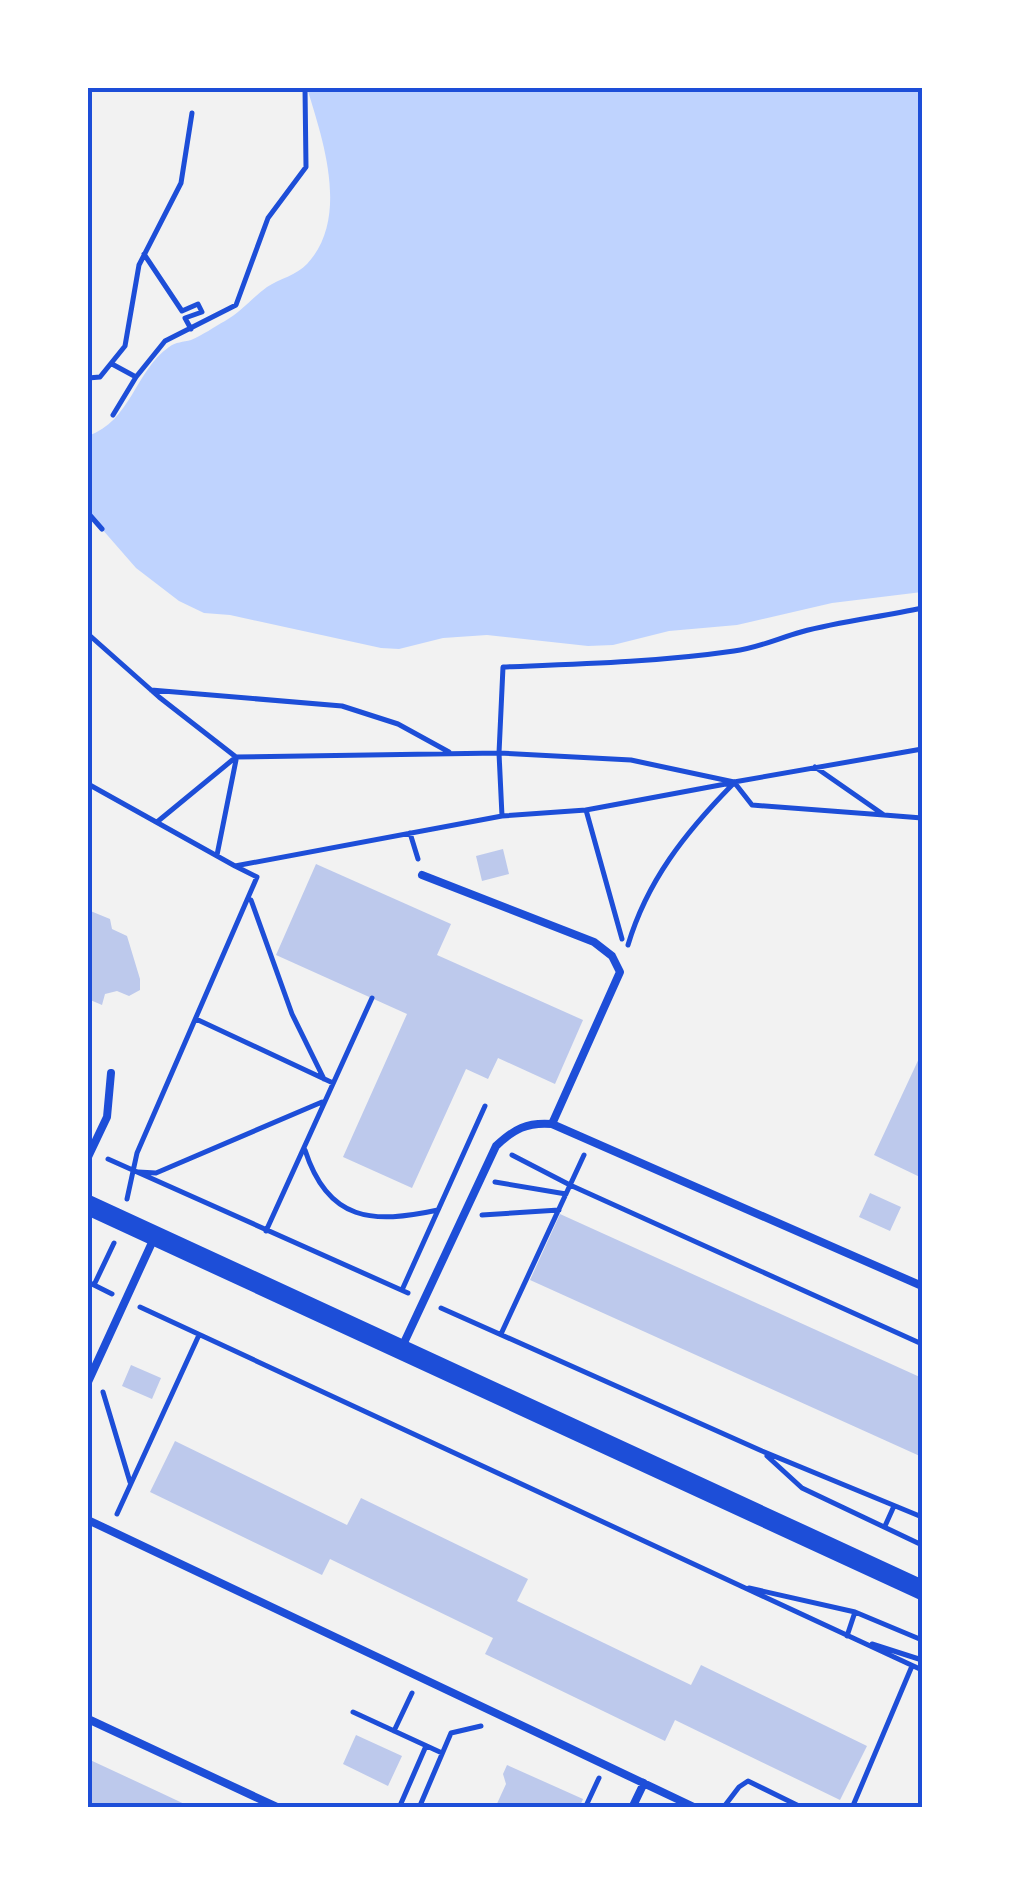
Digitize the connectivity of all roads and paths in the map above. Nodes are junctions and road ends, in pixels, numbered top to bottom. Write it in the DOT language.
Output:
graph roads {
  1 [pos="305,88"];
  2 [pos="192,112"];
  3 [pos="144,254"];
  4 [pos="192,329"];
  5 [pos="111,364"];
  6 [pos="136,377"];
  7 [pos="88,378"];
  8 [pos="113,415"];
  9 [pos="88,513"];
  10 [pos="102,528"];
  11 [pos="922,608"];
  12 [pos="88,634"];
  13 [pos="151,690"];
  14 [pos="922,748"];
  15 [pos="499,753"];
  16 [pos="452,754"];
  17 [pos="236,757"];
  18 [pos="815,767"];
  19 [pos="734,782"];
  20 [pos="88,784"];
  21 [pos="586,810"];
  22 [pos="884,815"];
  23 [pos="502,816"];
  24 [pos="922,818"];
  25 [pos="156,822"];
  26 [pos="410,834"];
  27 [pos="216,856"];
  28 [pos="235,866"];
  29 [pos="422,876"];
  30 [pos="250,897"];
  31 [pos="372,998"];
  32 [pos="196,1018"];
  33 [pos="111,1073"];
  34 [pos="324,1079"];
  35 [pos="333,1083"];
  36 [pos="325,1101"];
  37 [pos="485,1106"];
  38 [pos="552,1124"];
  39 [pos="591,1141"];
  40 [pos="496,1146"];
  41 [pos="304,1147"];
  42 [pos="88,1157"];
  43 [pos="132,1171"];
  44 [pos="481,1180"];
  45 [pos="570,1185"];
  46 [pos="566,1194"];
  47 [pos="88,1205"];
  48 [pos="438,1210"];
  49 [pos="558,1210"];
  50 [pos="464,1216"];
  51 [pos="123,1221"];
  52 [pos="266,1230"];
  53 [pos="155,1236"];
  54 [pos="91,1284"];
  55 [pos="922,1286"];
  56 [pos="402,1290"];
  57 [pos="125,1300"];
  58 [pos="502,1334"];
  59 [pos="200,1335"];
  60 [pos="922,1344"];
  61 [pos="402,1348"];
  62 [pos="95,1366"];
  63 [pos="88,1382"];
  64 [pos="130,1485"];
  65 [pos="894,1506"];
  66 [pos="922,1518"];
  67 [pos="88,1520"];
  68 [pos="885,1527"];
  69 [pos="110,1530"];
  70 [pos="922,1545"];
  71 [pos="742,1587"];
  72 [pos="922,1590"];
  73 [pos="855,1612"];
  74 [pos="846,1635"];
  75 [pos="922,1640"];
  76 [pos="922,1660"];
  77 [pos="912,1666"];
  78 [pos="922,1670"];
  79 [pos="420,1677"];
  80 [pos="353,1712"];
  81 [pos="88,1719"];
  82 [pos="494,1722"];
  83 [pos="394,1731"];
  84 [pos="426,1746"];
  85 [pos="442,1754"];
  86 [pos="644,1783"];
  87 [pos="279,1808"];
  88 [pos="400,1808"];
  89 [pos="418,1808"];
  90 [pos="632,1808"];
  91 [pos="696,1808"];
  92 [pos="723,1808"];
  93 [pos="803,1808"];
  94 [pos="852,1808"];
  1 -- 4 [label="path"];
  2 -- 3 [label="path"];
  3 -- 4 [label="path"];
  3 -- 5 [label="path"];
  4 -- 6 [label="path"];
  5 -- 6 [label="path"];
  5 -- 7 [label="path"];
  6 -- 8 [label="path"];
  9 -- 10 [label="path"];
  11 -- 15 [label="path"];
  12 -- 13 [label="path"];
  13 -- 16 [label="path"];
  13 -- 17 [label="path"];
  14 -- 18 [label="path"];
  15 -- 16 [label="path"];
  15 -- 19 [label="path"];
  15 -- 23 [label="path"];
  16 -- 17 [label="path"];
  17 -- 25 [label="path"];
  17 -- 27 [label="path"];
  18 -- 19 [label="path"];
  18 -- 22 [label="path"];
  19 -- 21 [label="path"];
  19 -- 21 [label="path"];
  19 -- 22 [label="path"];
  20 -- 25 [label="path"];
  21 -- 23 [label="path"];
  22 -- 24 [label="path"];
  23 -- 26 [label="path"];
  25 -- 27 [label="path"];
  26 -- 28 [label="path"];
  26 -- 29 [label="path"];
  27 -- 28 [label="path"];
  28 -- 30 [label="path"];
  29 -- 38 [label="lane"];
  30 -- 32 [label="path"];
  30 -- 34 [label="path"];
  31 -- 35 [label="path"];
  32 -- 34 [label="path"];
  32 -- 43 [label="path"];
  33 -- 42 [label="lane"];
  34 -- 35 [label="path"];
  35 -- 36 [label="path"];
  36 -- 41 [label="path"];
  36 -- 43 [label="path"];
  37 -- 48 [label="path"];
  38 -- 39 [label="lane"];
  38 -- 40 [label="lane"];
  39 -- 45 [label="path"];
  39 -- 55 [label="lane"];
  40 -- 44 [label="lane"];
  40 -- 45 [label="path"];
  41 -- 48 [label="path"];
  41 -- 52 [label="path"];
  43 -- 51 [label="path"];
  44 -- 46 [label="path"];
  44 -- 50 [label="lane"];
  45 -- 46 [label="path"];
  45 -- 60 [label="path"];
  46 -- 49 [label="path"];
  47 -- 51 [label="main road"];
  48 -- 56 [label="path"];
  49 -- 50 [label="path"];
  49 -- 58 [label="path"];
  50 -- 61 [label="lane"];
  51 -- 53 [label="main road"];
  51 -- 54 [label="path"];
  53 -- 57 [label="lane"];
  53 -- 61 [label="main road"];
  54 -- 57 [label="path"];
  57 -- 59 [label="path"];
  57 -- 62 [label="lane"];
  59 -- 64 [label="path"];
  59 -- 71 [label="path"];
  61 -- 72 [label="main road"];
  62 -- 63 [label="lane"];
  62 -- 64 [label="path"];
  64 -- 69 [label="path"];
  65 -- 66 [label="path"];
  65 -- 68 [label="path"];
  65 -- 68 [label="path"];
  67 -- 69 [label="lane"];
  68 -- 70 [label="path"];
  69 -- 79 [label="lane"];
  71 -- 73 [label="path"];
  71 -- 74 [label="path"];
  73 -- 74 [label="path"];
  73 -- 75 [label="path"];
  74 -- 76 [label="path"];
  74 -- 77 [label="path"];
  77 -- 78 [label="path"];
  77 -- 94 [label="path"];
  79 -- 83 [label="path"];
  79 -- 86 [label="lane"];
  80 -- 83 [label="path"];
  81 -- 87 [label="lane"];
  82 -- 85 [label="path"];
  83 -- 84 [label="path"];
  84 -- 85 [label="path"];
  84 -- 88 [label="path"];
  85 -- 89 [label="path"];
  86 -- 90 [label="lane"];
  86 -- 91 [label="lane"];
  92 -- 93 [label="path"];
}
